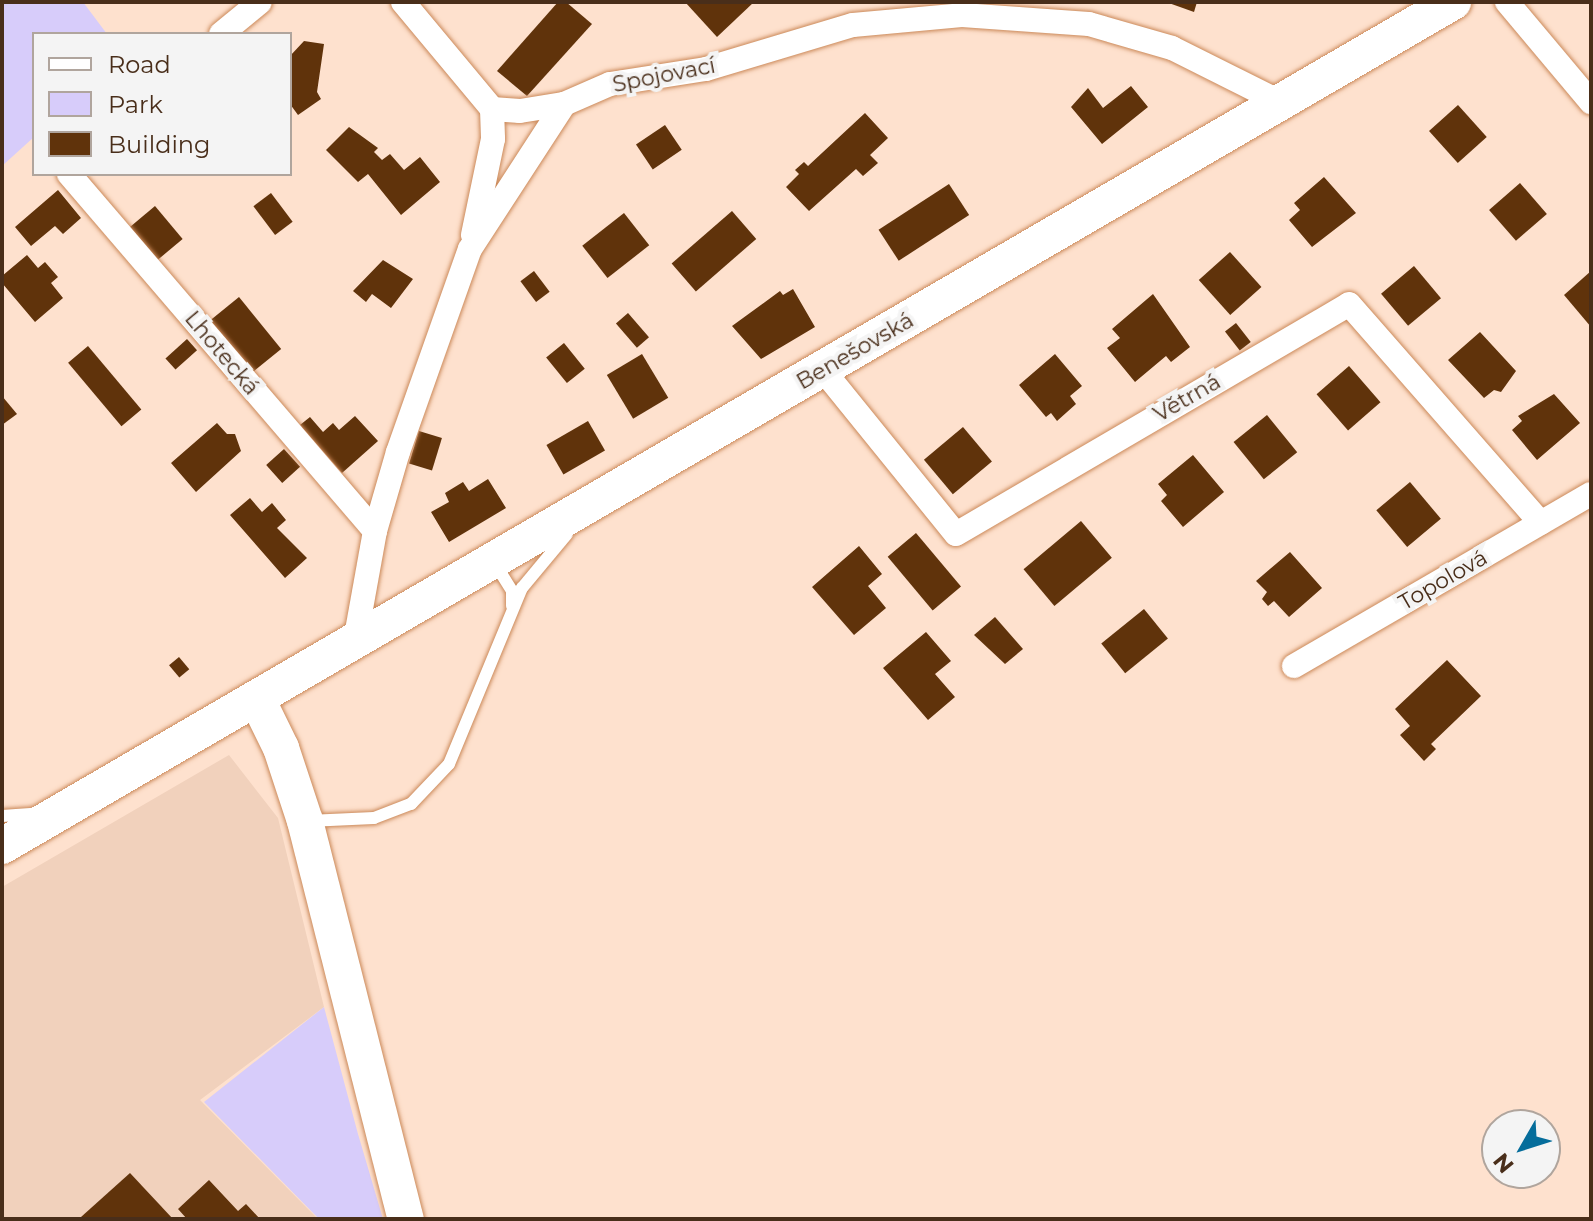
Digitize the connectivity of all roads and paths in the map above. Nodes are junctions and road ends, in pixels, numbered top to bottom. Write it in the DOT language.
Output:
graph roads {
  1 [pos="260,2"];
  2 [pos="403,2"];
  3 [pos="1453,2"];
  4 [pos="1507,2"];
  5 [pos="223,32"];
  6 [pos="1280,102"];
  7 [pos="1591,102"];
  8 [pos="564,104"];
  9 [pos="492,109"];
  10 [pos="71,176"];
  11 [pos="470,249"];
  12 [pos="823,370"];
  13 [pos="1591,494"];
  14 [pos="602,499"];
  15 [pos="1541,523"];
  16 [pos="375,531"];
  17 [pos="494,562"];
  18 [pos="512,609"];
  19 [pos="355,642"];
  20 [pos="1294,666"];
  21 [pos="257,699"];
  22 [pos="61,813"];
  23 [pos="2,816"];
  24 [pos="305,821"];
  25 [pos="2,846"];
  26 [pos="406,1219"];
  1 -- 5 [label="street"];
  2 -- 9 [label="street"];
  3 -- 6 [label="main road, Benešovská"];
  4 -- 7 [label="street"];
  6 -- 8 [label="street, Spojovací"];
  6 -- 12 [label="main road, Benešovská"];
  8 -- 9 [label="street, Spojovací"];
  8 -- 11 [label="street"];
  9 -- 11 [label="street"];
  10 -- 16 [label="street, Lhotecká"];
  11 -- 16 [label="street"];
  12 -- 14 [label="main road, Benešovská"];
  12 -- 15 [label="street, Větrná"];
  13 -- 15 [label="street, Topolová"];
  14 -- 17 [label="main road, Benešovská"];
  14 -- 18 [label="lane"];
  15 -- 20 [label="street, Topolová"];
  16 -- 19 [label="street"];
  17 -- 18 [label="lane"];
  17 -- 19 [label="main road, Benešovská"];
  18 -- 24 [label="lane"];
  19 -- 21 [label="main road, Benešovská"];
  21 -- 22 [label="main road, Benešovská"];
  21 -- 24 [label="main road"];
  22 -- 23 [label="lane"];
  22 -- 25 [label="main road, Benešovská"];
  24 -- 26 [label="main road"];
}
